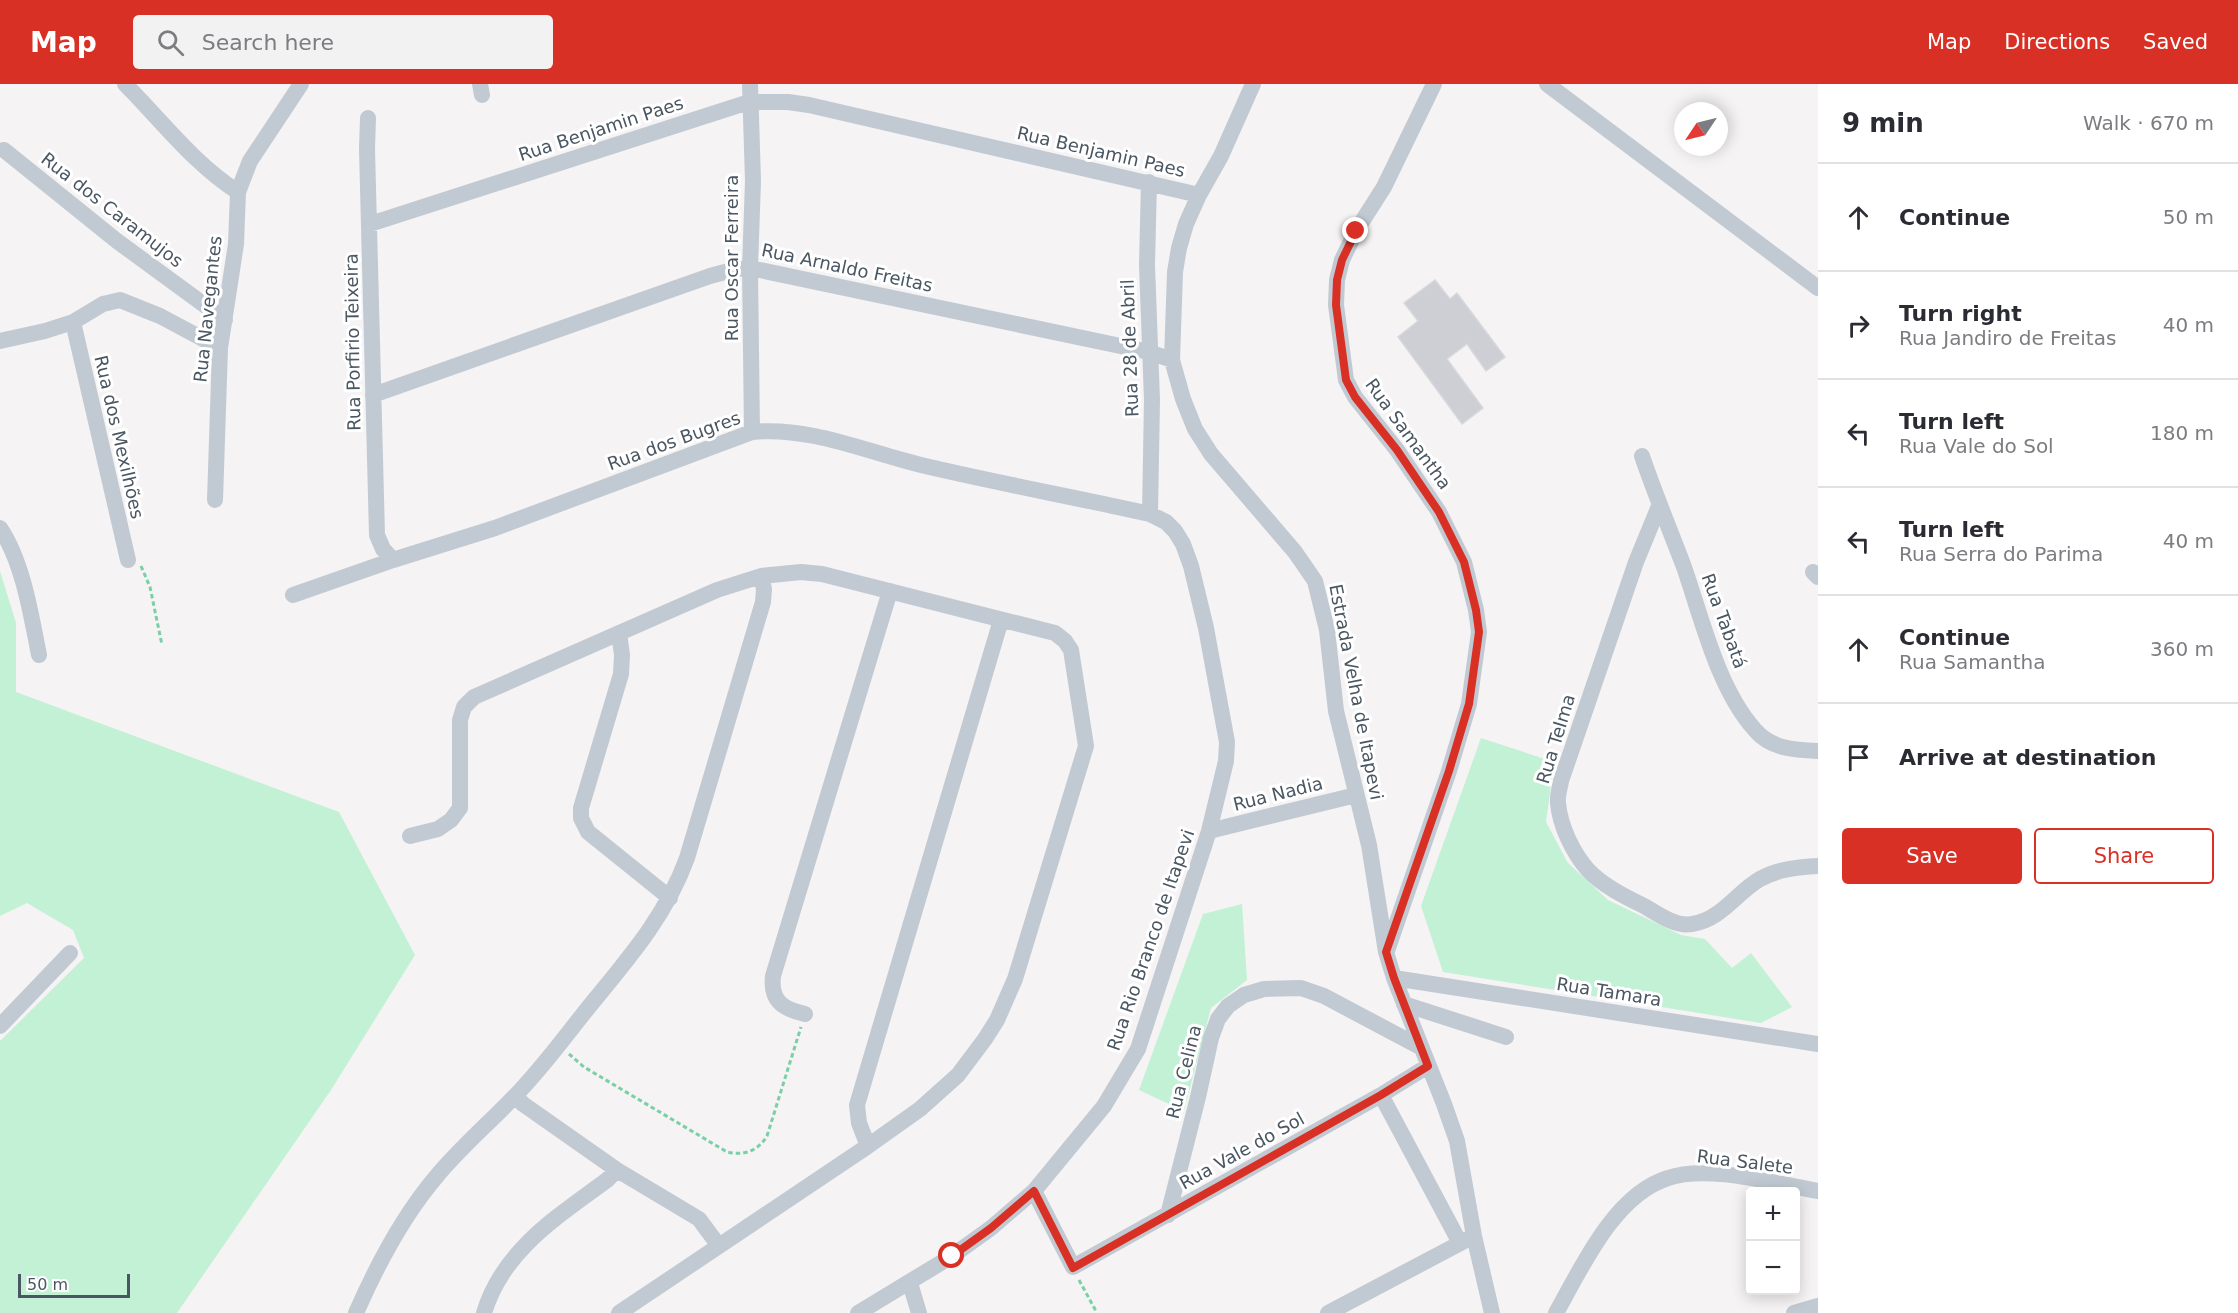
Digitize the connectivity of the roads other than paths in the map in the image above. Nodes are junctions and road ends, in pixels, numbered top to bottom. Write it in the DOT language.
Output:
graph roads {
  1 [pos="125,84"];
  2 [pos="301,84"];
  3 [pos="750,84"];
  4 [pos="1253,84"];
  5 [pos="1434,84"];
  6 [pos="1547,84"];
  7 [pos="749,102"];
  8 [pos="368,118"];
  9 [pos="4,150"];
  10 [pos="1149,182"];
  11 [pos="238,192"];
  12 [pos="1199,195"];
  13 [pos="370,224"];
  14 [pos="750,268"];
  15 [pos="1818,288"];
  16 [pos="225,320"];
  17 [pos="73,322"];
  18 [pos="0,341"];
  19 [pos="220,348"];
  20 [pos="1149,352"];
  21 [pos="1172,360"];
  22 [pos="373,395"];
  23 [pos="752,432"];
  24 [pos="1642,456"];
  25 [pos="215,500"];
  26 [pos="1659,506"];
  27 [pos="1150,513"];
  28 [pos="0,528"];
  29 [pos="128,560"];
  30 [pos="393,560"];
  31 [pos="761,576"];
  32 [pos="890,591"];
  33 [pos="293,596"];
  34 [pos="1001,620"];
  35 [pos="619,633"];
  36 [pos="39,656"];
  37 [pos="1818,751"];
  38 [pos="1356,795"];
  39 [pos="1209,831"];
  40 [pos="410,836"];
  41 [pos="1818,866"];
  42 [pos="670,898"];
  43 [pos="70,952"];
  44 [pos="1386,952"];
  45 [pos="1394,978"];
  46 [pos="1404,1004"];
  47 [pos="805,1014"];
  48 [pos="0,1026"];
  49 [pos="1506,1037"];
  50 [pos="1818,1044"];
  51 [pos="1420,1047"];
  52 [pos="1428,1066"];
  53 [pos="1381,1095"];
  54 [pos="515,1096"];
  55 [pos="868,1146"];
  56 [pos="617,1170"];
  57 [pos="1034,1191"];
  58 [pos="1818,1191"];
  59 [pos="1168,1215"];
  60 [pos="1467,1239"];
  61 [pos="719,1246"];
  62 [pos="910,1283"];
  63 [pos="1818,1306"];
  64 [pos="356,1313"];
  65 [pos="484,1313"];
  66 [pos="619,1313"];
  67 [pos="858,1313"];
  68 [pos="919,1313"];
  69 [pos="1328,1313"];
  70 [pos="1492,1313"];
  71 [pos="1556,1313"];
  72 [pos="1794,1313"];
  1 -- 11 [label="street"];
  2 -- 11 [label="street, Rua Navegantes"];
  3 -- 7 [label="street, Rua Oscar Ferreira"];
  4 -- 12 [label="street, Estrada Velha de Itapevi"];
  5 -- 44 [label="street, Rua Samantha"];
  6 -- 15 [label="street"];
  7 -- 10 [label="street, Rua Benjamin Paes"];
  7 -- 13 [label="street, Rua Benjamin Paes"];
  7 -- 14 [label="street, Rua Oscar Ferreira"];
  8 -- 13 [label="street, Rua Porfirio Teixeira"];
  9 -- 16 [label="street, Rua dos Caramujos"];
  10 -- 12 [label="street, Rua Benjamin Paes"];
  10 -- 20 [label="street, Rua 28 de Abril"];
  11 -- 16 [label="street, Rua Navegantes"];
  12 -- 21 [label="street, Estrada Velha de Itapevi"];
  13 -- 22 [label="street, Rua Porfirio Teixeira"];
  14 -- 20 [label="street, Rua Arnaldo Freitas"];
  14 -- 22 [label="street, Rua Arnaldo Freitas"];
  14 -- 23 [label="street, Rua Oscar Ferreira"];
  16 -- 19 [label="street, Rua Navegantes"];
  17 -- 18 [label="street"];
  17 -- 19 [label="street"];
  17 -- 29 [label="street, Rua dos Mexilhões"];
  19 -- 25 [label="street, Rua Navegantes"];
  20 -- 21 [label="street, Rua Arnaldo Freitas"];
  20 -- 27 [label="street, Rua 28 de Abril"];
  21 -- 38 [label="street, Estrada Velha de Itapevi"];
  22 -- 30 [label="street, Rua Porfirio Teixeira"];
  23 -- 27 [label="street, Rua dos Bugres"];
  23 -- 30 [label="street, Rua dos Bugres"];
  24 -- 26 [label="street, Rua Tabatá"];
  26 -- 37 [label="street, Rua Tabatá"];
  26 -- 41 [label="street, Rua Telma"];
  27 -- 39 [label="street, Rua Rio Branco de Itapevi"];
  28 -- 36 [label="street"];
  30 -- 33 [label="street, Rua dos Bugres"];
  31 -- 32 [label="street"];
  31 -- 35 [label="street"];
  31 -- 42 [label="street"];
  32 -- 34 [label="street"];
  32 -- 47 [label="street"];
  34 -- 55 [label="street"];
  34 -- 55 [label="street"];
  35 -- 40 [label="street"];
  35 -- 42 [label="street"];
  38 -- 39 [label="street, Rua Nadia"];
  38 -- 44 [label="street, Estrada Velha de Itapevi"];
  39 -- 57 [label="street, Rua Rio Branco de Itapevi"];
  42 -- 54 [label="street"];
  43 -- 48 [label="street"];
  44 -- 45 [label="street, Estrada Velha de Itapevi"];
  45 -- 46 [label="street, Estrada Velha de Itapevi"];
  45 -- 50 [label="street, Rua Tamara"];
  46 -- 49 [label="street"];
  46 -- 51 [label="street, Estrada Velha de Itapevi"];
  51 -- 52 [label="street, Estrada Velha de Itapevi"];
  51 -- 59 [label="street, Rua Celina"];
  52 -- 53 [label="street, Rua Vale do Sol"];
  52 -- 60 [label="street, Estrada Velha de Itapevi"];
  53 -- 59 [label="street, Rua Vale do Sol"];
  53 -- 60 [label="street"];
  54 -- 56 [label="street"];
  54 -- 64 [label="street"];
  55 -- 61 [label="street"];
  56 -- 61 [label="street"];
  56 -- 65 [label="street"];
  57 -- 59 [label="street, Rua Vale do Sol"];
  57 -- 62 [label="street, Rua Rio Branco de Itapevi"];
  58 -- 71 [label="street, Rua Salete"];
  60 -- 69 [label="street"];
  60 -- 70 [label="street"];
  61 -- 66 [label="street"];
  62 -- 67 [label="street, Rua Rio Branco de Itapevi"];
  62 -- 68 [label="street"];
  63 -- 72 [label="street"];
}
